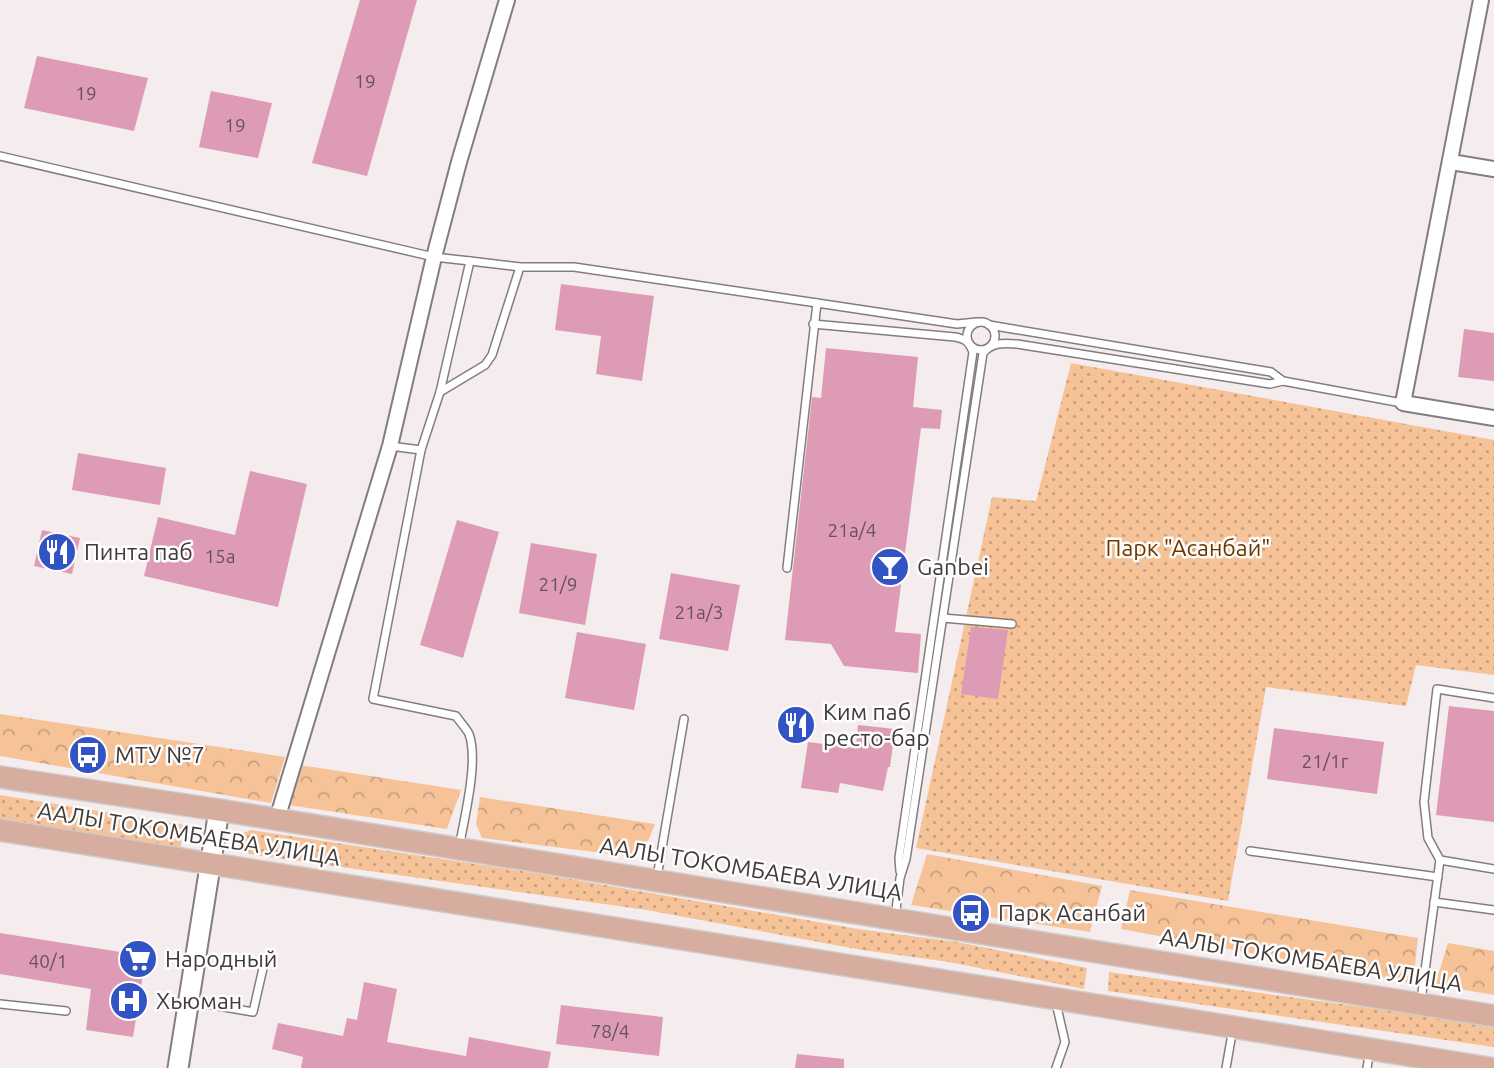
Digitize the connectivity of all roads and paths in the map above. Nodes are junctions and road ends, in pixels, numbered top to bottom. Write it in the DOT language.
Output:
graph roads {
  1 [pos="507,0"];
  2 [pos="1481,0"];
  3 [pos="0,156"];
  4 [pos="1451,162"];
  5 [pos="1494,169"];
  6 [pos="434,257"];
  7 [pos="470,261"];
  8 [pos="520,267"];
  9 [pos="817,303"];
  10 [pos="977,323"];
  11 [pos="813,324"];
  12 [pos="989,325"];
  13 [pos="969,343"];
  14 [pos="988,347"];
  15 [pos="1283,380"];
  16 [pos="440,393"];
  17 [pos="1403,403"];
  18 [pos="1494,418"];
  19 [pos="390,446"];
  20 [pos="421,450"];
  21 [pos="787,568"];
  22 [pos="943,618"];
  23 [pos="1012,624"];
  24 [pos="1494,698"];
  25 [pos="684,719"];
  26 [pos="0,777"];
  27 [pos="219,810"];
  28 [pos="277,819"];
  29 [pos="0,830"];
  30 [pos="459,849"];
  31 [pos="1250,850"];
  32 [pos="1440,860"];
  33 [pos="209,863"];
  34 [pos="1494,869"];
  35 [pos="1438,877"];
  36 [pos="900,878"];
  37 [pos="656,881"];
  38 [pos="1434,902"];
  39 [pos="1494,910"];
  40 [pos="895,919"];
  41 [pos="264,964"];
  42 [pos="1055,999"];
  43 [pos="188,1001"];
  44 [pos="0,1004"];
  45 [pos="1421,1004"];
  46 [pos="66,1011"];
  47 [pos="1494,1016"];
  48 [pos="1233,1027"];
  49 [pos="1369,1059"];
  50 [pos="1057,1067"];
  51 [pos="178,1068"];
  52 [pos="1067,1068"];
  53 [pos="1226,1068"];
  54 [pos="1489,1068"];
  1 -- 6 [label="street"];
  2 -- 4 [label="street"];
  3 -- 6 [label="lane"];
  4 -- 5 [label="street"];
  4 -- 17 [label="street"];
  6 -- 7 [label="lane"];
  6 -- 19 [label="street"];
  7 -- 8 [label="lane"];
  7 -- 16 [label="lane"];
  8 -- 9 [label="lane"];
  8 -- 16 [label="lane"];
  9 -- 10 [label="lane"];
  9 -- 11 [label="lane"];
  10 -- 12 [label="lane"];
  10 -- 13 [label="lane"];
  11 -- 13 [label="lane"];
  11 -- 21 [label="lane"];
  12 -- 14 [label="lane"];
  12 -- 15 [label="lane"];
  13 -- 14 [label="lane"];
  13 -- 36 [label="lane"];
  14 -- 15 [label="lane"];
  14 -- 22 [label="lane"];
  15 -- 17 [label="lane"];
  16 -- 20 [label="lane"];
  17 -- 18 [label="street"];
  19 -- 20 [label="lane"];
  19 -- 28 [label="street"];
  20 -- 30 [label="lane"];
  22 -- 23 [label="lane"];
  22 -- 36 [label="lane"];
  24 -- 32 [label="lane"];
  25 -- 37 [label="lane"];
  26 -- 27 [label="main road, ААЛЫ ТОКОМБАЕВА УЛИЦА"];
  27 -- 28 [label="main road, ААЛЫ ТОКОМБАЕВА УЛИЦА"];
  27 -- 33 [label="main road"];
  28 -- 30 [label="main road, ААЛЫ ТОКОМБАЕВА УЛИЦА"];
  29 -- 33 [label="main road, ААЛЫ ТОКОМБАЕВА УЛИЦА"];
  30 -- 37 [label="main road, ААЛЫ ТОКОМБАЕВА УЛИЦА"];
  31 -- 35 [label="lane"];
  32 -- 34 [label="lane"];
  32 -- 35 [label="lane"];
  33 -- 42 [label="main road, ААЛЫ ТОКОМБАЕВА УЛИЦА"];
  33 -- 43 [label="main road"];
  35 -- 38 [label="lane"];
  36 -- 40 [label="lane"];
  37 -- 40 [label="main road, ААЛЫ ТОКОМБАЕВА УЛИЦА"];
  38 -- 39 [label="lane"];
  38 -- 45 [label="lane"];
  40 -- 45 [label="main road, ААЛЫ ТОКОМБАЕВА УЛИЦА"];
  41 -- 43 [label="lane"];
  42 -- 48 [label="main road, ААЛЫ ТОКОМБАЕВА УЛИЦА"];
  42 -- 50 [label="lane"];
  43 -- 51 [label="main road"];
  44 -- 46 [label="lane"];
  45 -- 47 [label="main road, ААЛЫ ТОКОМБАЕВА УЛИЦА"];
  48 -- 49 [label="main road, ААЛЫ ТОКОМБАЕВА УЛИЦА"];
  48 -- 53 [label="lane"];
  49 -- 54 [label="main road, ААЛЫ ТОКОМБАЕВА УЛИЦА"];
  50 -- 52 [label="lane"];
}
